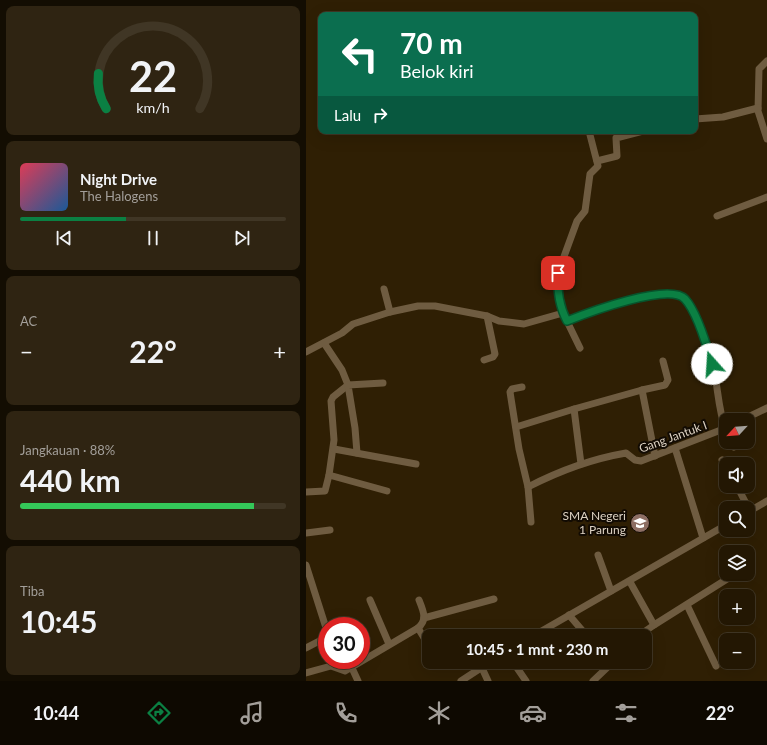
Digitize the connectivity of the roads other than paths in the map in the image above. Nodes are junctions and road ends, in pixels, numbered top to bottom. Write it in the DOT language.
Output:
graph roads {
  1 [pos="767,60"];
  2 [pos="763,96"];
  3 [pos="758,108"];
  4 [pos="698,119"];
  5 [pos="590,134"];
  6 [pos="631,134"];
  7 [pos="767,139"];
  8 [pos="597,161"];
  9 [pos="767,196"];
  10 [pos="717,216"];
  11 [pos="384,289"];
  12 [pos="390,312"];
  13 [pos="563,313"];
  14 [pos="487,316"];
  15 [pos="567,321"];
  16 [pos="324,343"];
  17 [pos="580,348"];
  18 [pos="306,352"];
  19 [pos="484,360"];
  20 [pos="663,361"];
  21 [pos="383,383"];
  22 [pos="348,385"];
  23 [pos="522,387"];
  24 [pos="642,390"];
  25 [pos="767,408"];
  26 [pos="574,410"];
  27 [pos="723,413"];
  28 [pos="755,414"];
  29 [pos="516,427"];
  30 [pos="719,432"];
  31 [pos="675,448"];
  32 [pos="334,449"];
  33 [pos="357,453"];
  34 [pos="655,456"];
  35 [pos="416,464"];
  36 [pos="581,464"];
  37 [pos="329,475"];
  38 [pos="528,487"];
  39 [pos="387,491"];
  40 [pos="306,492"];
  41 [pos="767,501"];
  42 [pos="755,508"];
  43 [pos="531,522"];
  44 [pos="719,529"];
  45 [pos="330,530"];
  46 [pos="306,533"];
  47 [pos="703,538"];
  48 [pos="598,555"];
  49 [pos="306,565"];
  50 [pos="724,581"];
  51 [pos="630,582"];
  52 [pos="611,591"];
  53 [pos="494,599"];
  54 [pos="370,600"];
  55 [pos="419,600"];
  56 [pos="687,605"];
  57 [pos="569,615"];
  58 [pos="323,617"];
  59 [pos="424,618"];
  60 [pos="654,625"];
  61 [pos="418,628"];
  62 [pos="545,629"];
  63 [pos="581,629"];
  64 [pos="648,629"];
  65 [pos="422,635"];
  66 [pos="318,642"];
  67 [pos="389,644"];
  68 [pos="306,648"];
  69 [pos="370,656"];
  70 [pos="716,666"];
  71 [pos="321,669"];
  72 [pos="339,669"];
  73 [pos="349,669"];
  74 [pos="352,669"];
  75 [pos="480,669"];
  76 [pos="482,669"];
  77 [pos="518,669"];
  78 [pos="606,669"];
  79 [pos="306,673"];
  80 [pos="358,681"];
  81 [pos="461,681"];
  82 [pos="488,681"];
  83 [pos="526,681"];
  84 [pos="593,681"];
  1 -- 2 [label="street"];
  2 -- 3 [label="street"];
  3 -- 4 [label="street"];
  3 -- 7 [label="street"];
  5 -- 8 [label="street"];
  6 -- 8 [label="street"];
  8 -- 13 [label="street"];
  9 -- 10 [label="street"];
  11 -- 12 [label="street"];
  12 -- 14 [label="street"];
  12 -- 16 [label="street"];
  13 -- 14 [label="street"];
  13 -- 15 [label="street"];
  14 -- 19 [label="street"];
  15 -- 17 [label="street"];
  15 -- 27 [label="street"];
  16 -- 18 [label="street"];
  16 -- 22 [label="street"];
  20 -- 24 [label="street"];
  21 -- 22 [label="street"];
  22 -- 32 [label="street"];
  22 -- 33 [label="street"];
  23 -- 29 [label="street"];
  24 -- 26 [label="street"];
  24 -- 34 [label="street"];
  25 -- 28 [label="street"];
  26 -- 29 [label="street"];
  26 -- 36 [label="street"];
  29 -- 38 [label="street"];
  30 -- 31 [label="street, Gang Jantuk I"];
  31 -- 34 [label="street, Gang Jantuk I"];
  31 -- 47 [label="street"];
  32 -- 33 [label="street"];
  32 -- 37 [label="street"];
  33 -- 35 [label="street"];
  34 -- 36 [label="street, Gang Jantuk I"];
  36 -- 38 [label="street, Gang Jantuk I"];
  37 -- 39 [label="street"];
  37 -- 40 [label="street"];
  38 -- 43 [label="street"];
  41 -- 42 [label="street"];
  44 -- 47 [label="street"];
  45 -- 46 [label="street"];
  47 -- 51 [label="street"];
  48 -- 52 [label="street"];
  49 -- 58 [label="street"];
  50 -- 56 [label="street"];
  51 -- 52 [label="street"];
  51 -- 60 [label="street"];
  52 -- 57 [label="street"];
  53 -- 59 [label="street"];
  54 -- 67 [label="street"];
  55 -- 59 [label="street"];
  56 -- 60 [label="street"];
  56 -- 70 [label="street"];
  57 -- 62 [label="street"];
  57 -- 63 [label="street"];
  59 -- 61 [label="street"];
  60 -- 64 [label="street"];
  61 -- 65 [label="street"];
  61 -- 67 [label="street"];
  66 -- 68 [label="street"];
  67 -- 69 [label="street"];
  71 -- 79 [label="street"];
  72 -- 73 [label="street"];
  74 -- 80 [label="street"];
  75 -- 81 [label="street"];
  76 -- 82 [label="street"];
  77 -- 83 [label="street"];
  78 -- 84 [label="street"];
}
